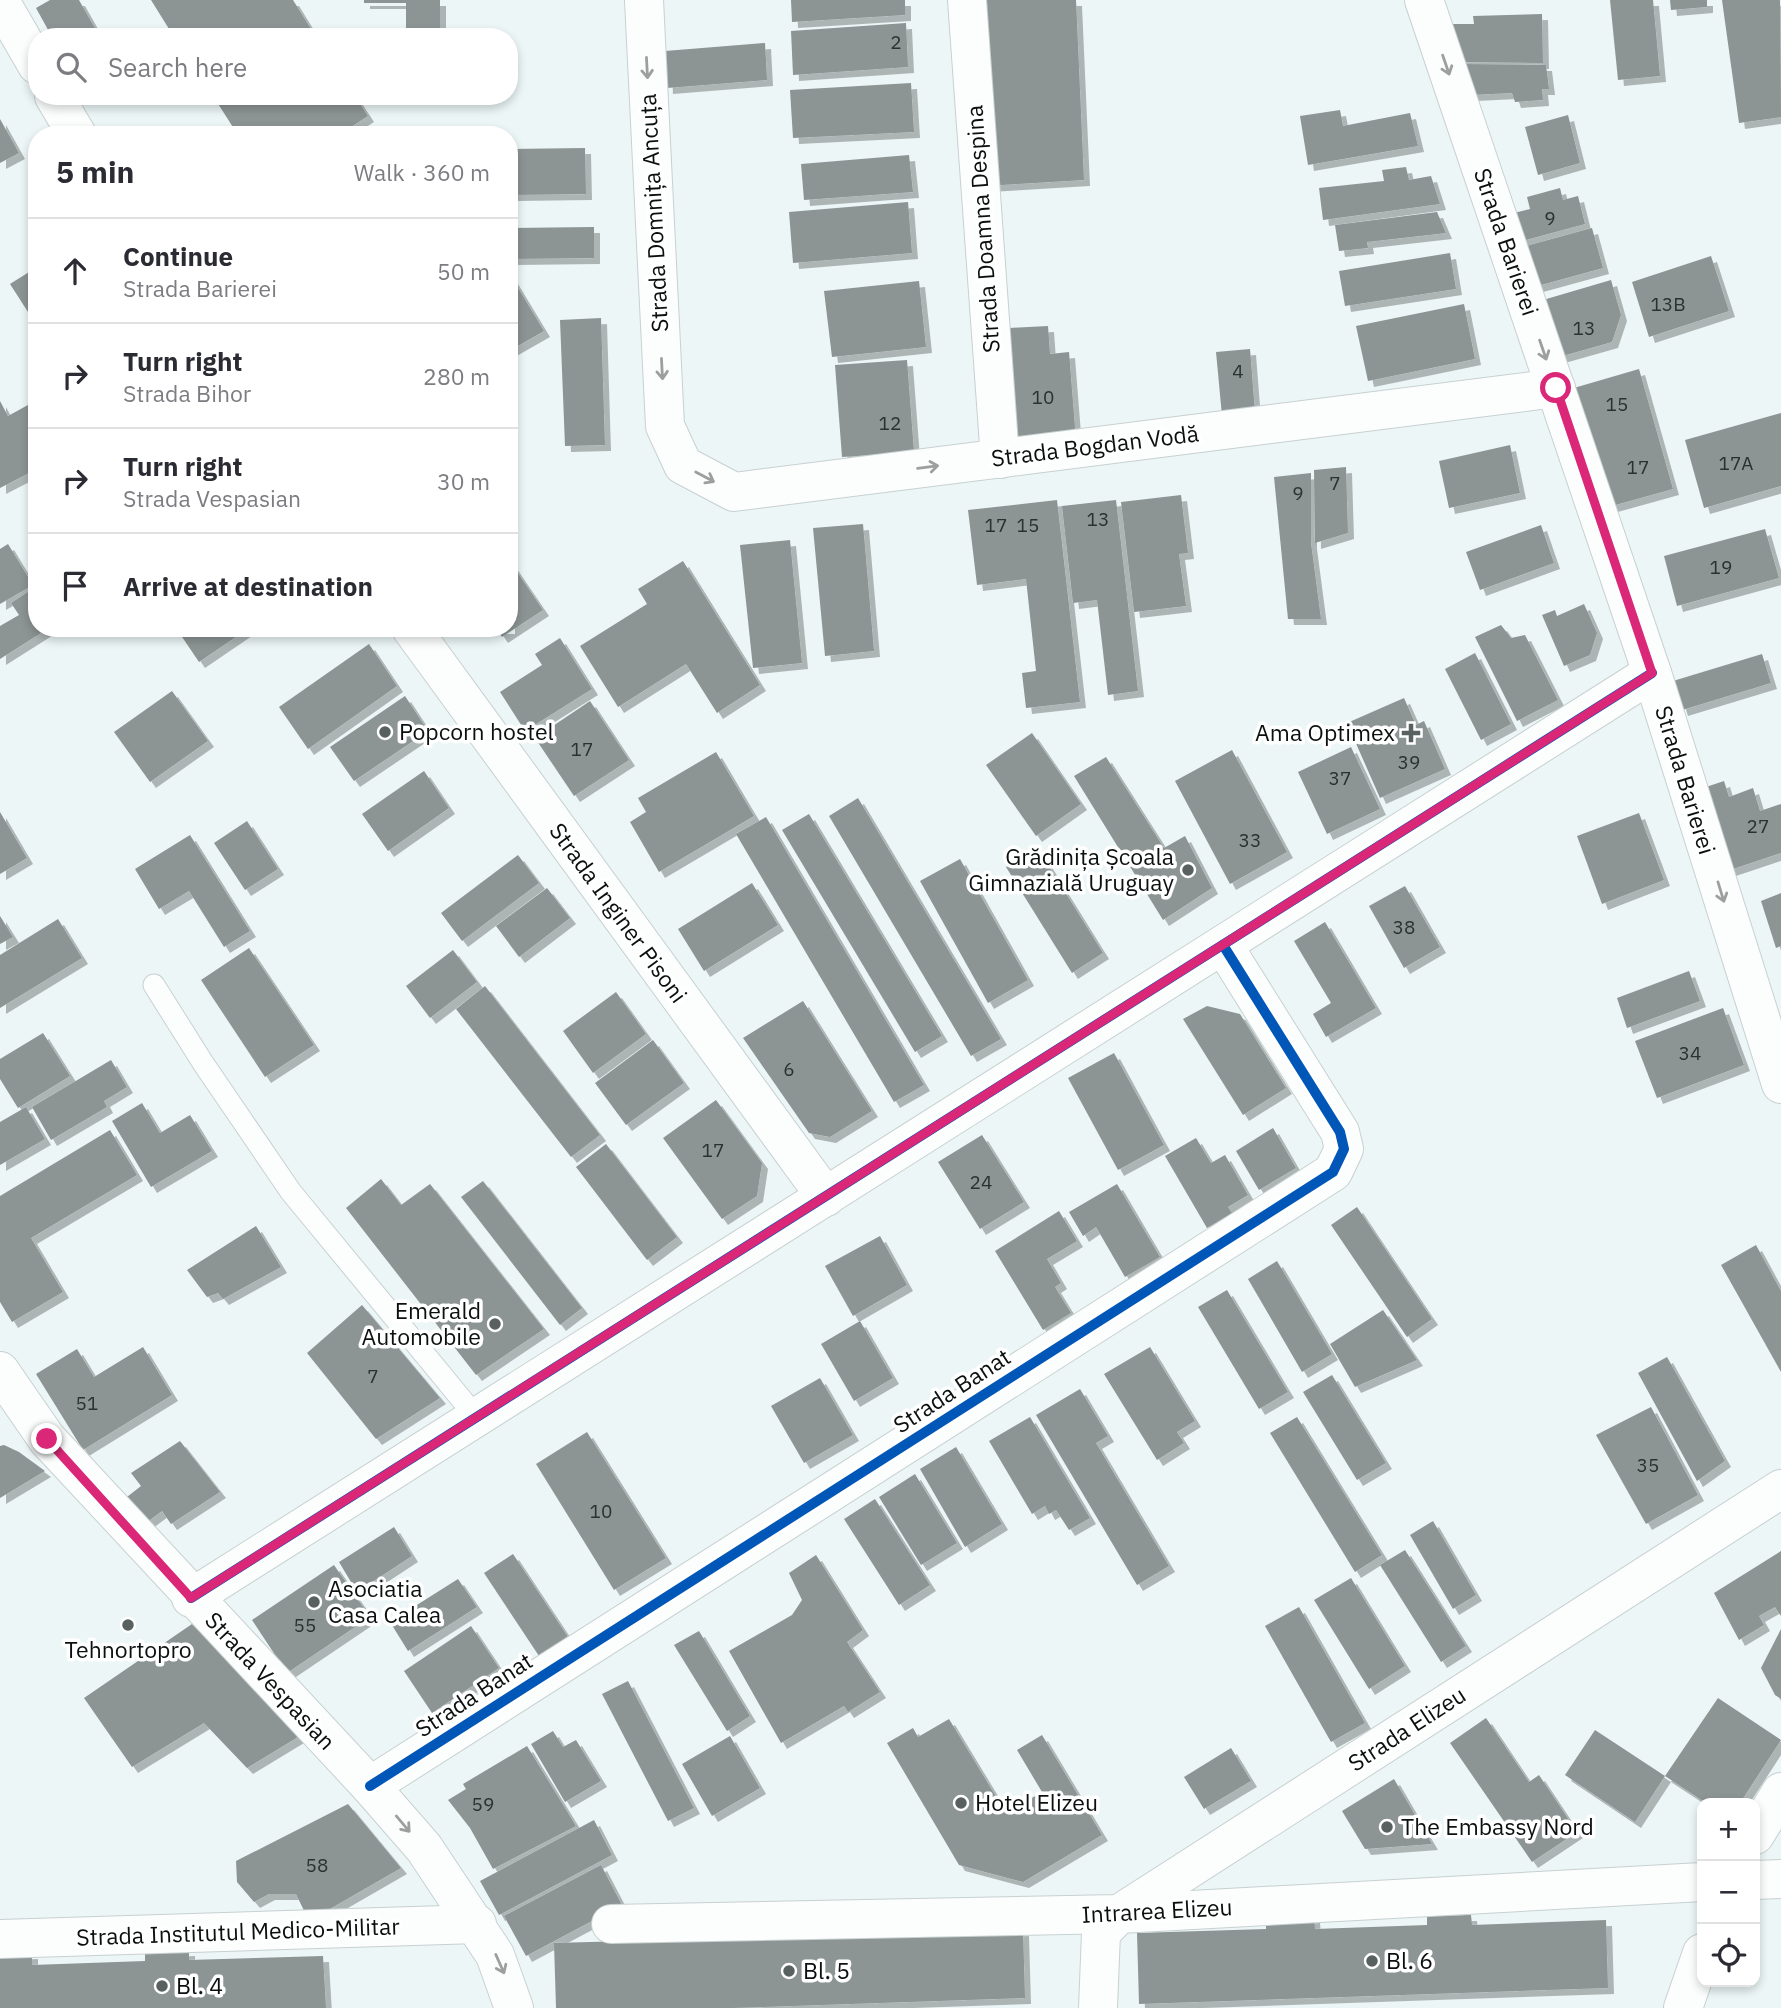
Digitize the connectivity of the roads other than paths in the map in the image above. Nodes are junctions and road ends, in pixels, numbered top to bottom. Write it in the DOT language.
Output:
graph roads {
  1 [pos="644,0"];
  2 [pos="967,0"];
  3 [pos="1424,0"];
  4 [pos="0,1"];
  5 [pos="28,49"];
  6 [pos="59,105"];
  7 [pos="72,126"];
  8 [pos="1556,388"];
  9 [pos="665,426"];
  10 [pos="1000,458"];
  11 [pos="418,637"];
  12 [pos="1652,673"];
  13 [pos="1223,946"];
  14 [pos="154,985"];
  15 [pos="1781,1084"];
  16 [pos="826,1197"];
  17 [pos="4,1389"];
  18 [pos="477,1418"];
  19 [pos="1781,1489"];
  20 [pos="191,1598"];
  21 [pos="370,1786"];
  22 [pos="1781,1792"];
  23 [pos="1760,1827"];
  24 [pos="1781,1879"];
  25 [pos="1760,1880"];
  26 [pos="1697,1882"];
  27 [pos="1119,1914"];
  28 [pos="477,1924"];
  29 [pos="611,1924"];
  30 [pos="0,1940"];
  31 [pos="1697,1967"];
  32 [pos="514,2008"];
  33 [pos="1098,2008"];
  34 [pos="1683,2008"];
  1 -- 9 [label="street, Strada Domnița Ancuța, one-way"];
  2 -- 10 [label="street, Strada Doamna Despina"];
  3 -- 8 [label="street, Strada Barierei, one-way"];
  4 -- 5 [label="street"];
  6 -- 7 [label="street"];
  8 -- 10 [label="street, Strada Bogdan Vodă"];
  8 -- 12 [label="street, Strada Barierei"];
  9 -- 10 [label="street, Strada Bogdan Vodă, one-way"];
  11 -- 16 [label="street, Strada Inginer Pisoni"];
  12 -- 13 [label="street"];
  12 -- 15 [label="street, Strada Barierei, one-way"];
  13 -- 16 [label="street"];
  13 -- 21 [label="street, Strada Banat"];
  14 -- 18 [label="lane"];
  16 -- 18 [label="street"];
  17 -- 20 [label="street, Strada Vespasian"];
  18 -- 20 [label="street"];
  19 -- 27 [label="street, Strada Elizeu"];
  20 -- 21 [label="street, Strada Vespasian"];
  21 -- 28 [label="street, Strada Vespasian, one-way"];
  22 -- 23 [label="street"];
  24 -- 25 [label="street"];
  26 -- 27 [label="street, Intrarea Elizeu"];
  27 -- 29 [label="street, Intrarea Elizeu"];
  27 -- 33 [label="street, Strada Elizeu"];
  28 -- 30 [label="street, Strada Institutul Medico-Militar"];
  28 -- 32 [label="street, Strada Vespasian, one-way"];
  31 -- 34 [label="street"];
}
